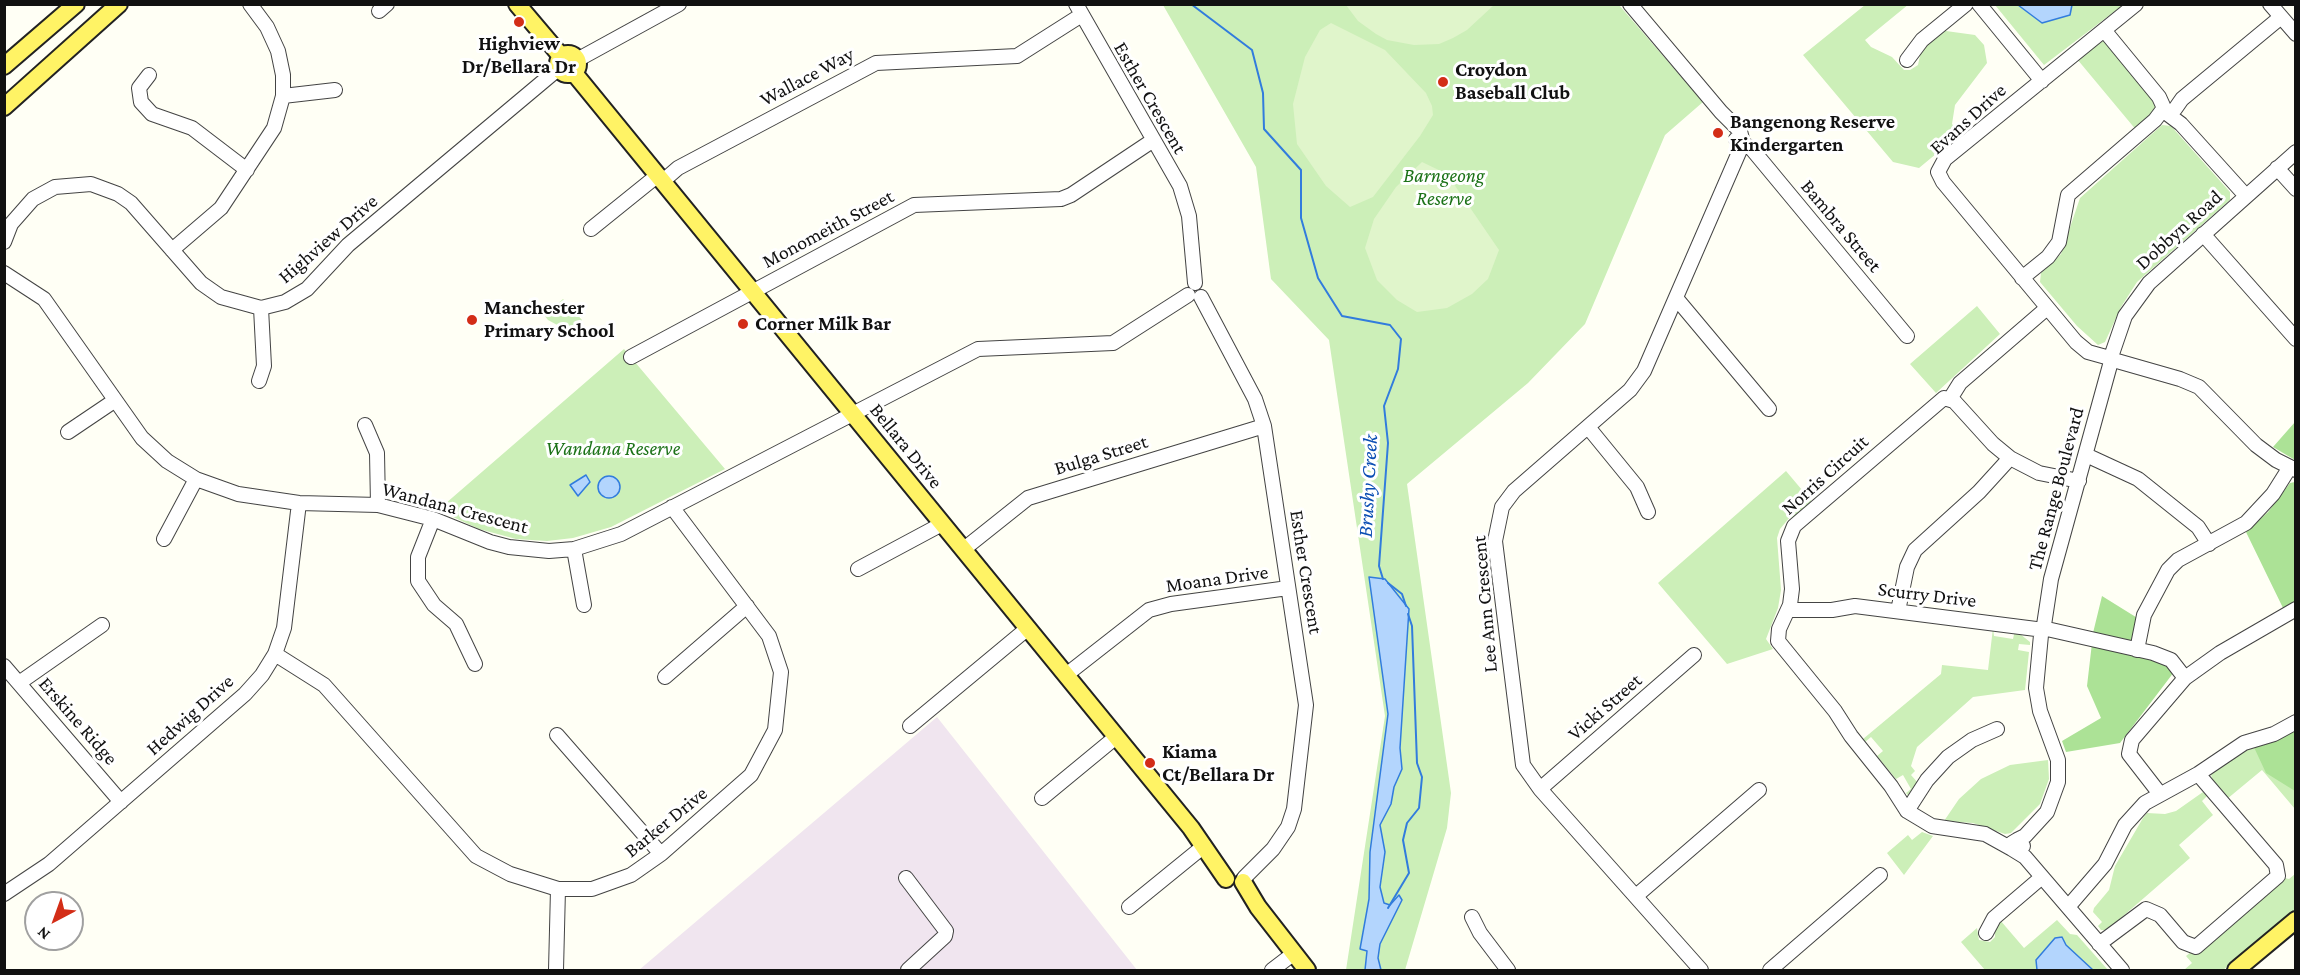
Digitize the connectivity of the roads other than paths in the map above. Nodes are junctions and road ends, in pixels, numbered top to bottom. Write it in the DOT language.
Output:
graph roads {
  1 [pos="76,4"];
  2 [pos="119,4"];
  3 [pos="250,4"];
  4 [pos="517,4"];
  5 [pos="679,4"];
  6 [pos="1630,4"];
  7 [pos="1966,4"];
  8 [pos="1979,4"];
  9 [pos="2136,4"];
  10 [pos="2270,4"];
  11 [pos="1078,10"];
  12 [pos="2281,17"];
  13 [pos="2104,30"];
  14 [pos="2295,34"];
  15 [pos="1907,60"];
  16 [pos="568,64"];
  17 [pos="4,66"];
  18 [pos="149,75"];
  19 [pos="2042,81"];
  20 [pos="335,90"];
  21 [pos="284,96"];
  22 [pos="4,107"];
  23 [pos="2168,108"];
  24 [pos="1152,141"];
  25 [pos="1740,142"];
  26 [pos="2295,152"];
  27 [pos="2277,168"];
  28 [pos="247,170"];
  29 [pos="660,178"];
  30 [pos="2295,189"];
  31 [pos="2246,196"];
  32 [pos="591,229"];
  33 [pos="2203,234"];
  34 [pos="4,242"];
  35 [pos="172,250"];
  36 [pos="4,273"];
  37 [pos="2022,278"];
  38 [pos="752,290"];
  39 [pos="1195,292"];
  40 [pos="1676,298"];
  41 [pos="261,308"];
  42 [pos="2047,308"];
  43 [pos="1907,336"];
  44 [pos="2295,339"];
  45 [pos="631,357"];
  46 [pos="2111,359"];
  47 [pos="260,381"];
  48 [pos="1950,399"];
  49 [pos="114,401"];
  50 [pos="1769,409"];
  51 [pos="853,414"];
  52 [pos="365,425"];
  53 [pos="1264,426"];
  54 [pos="1588,427"];
  55 [pos="68,432"];
  56 [pos="2007,456"];
  57 [pos="2085,459"];
  58 [pos="2293,468"];
  59 [pos="196,479"];
  60 [pos="2078,484"];
  61 [pos="299,503"];
  62 [pos="378,505"];
  63 [pos="672,507"];
  64 [pos="1648,512"];
  65 [pos="434,519"];
  66 [pos="942,524"];
  67 [pos="164,539"];
  68 [pos="2209,544"];
  69 [pos="574,549"];
  70 [pos="964,549"];
  71 [pos="858,569"];
  72 [pos="1288,588"];
  73 [pos="584,605"];
  74 [pos="747,606"];
  75 [pos="1789,607"];
  76 [pos="2295,609"];
  77 [pos="1902,612"];
  78 [pos="102,625"];
  79 [pos="1028,628"];
  80 [pos="2042,630"];
  81 [pos="2137,650"];
  82 [pos="275,654"];
  83 [pos="1694,655"];
  84 [pos="475,664"];
  85 [pos="4,666"];
  86 [pos="1066,675"];
  87 [pos="665,677"];
  88 [pos="2185,678"];
  89 [pos="19,683"];
  90 [pos="2295,722"];
  91 [pos="910,726"];
  92 [pos="1997,729"];
  93 [pos="556,735"];
  94 [pos="1116,737"];
  95 [pos="2198,774"];
  96 [pos="1540,789"];
  97 [pos="1759,790"];
  98 [pos="2160,794"];
  99 [pos="1042,798"];
  100 [pos="121,802"];
  101 [pos="1907,811"];
  102 [pos="2018,845"];
  103 [pos="1204,846"];
  104 [pos="661,854"];
  105 [pos="1880,875"];
  106 [pos="2042,877"];
  107 [pos="906,878"];
  108 [pos="1236,878"];
  109 [pos="558,889"];
  110 [pos="4,894"];
  111 [pos="1636,896"];
  112 [pos="2066,904"];
  113 [pos="1129,907"];
  114 [pos="1472,917"];
  115 [pos="2295,920"];
  116 [pos="1986,933"];
  117 [pos="2101,946"];
  118 [pos="1293,954"];
  119 [pos="556,970"];
  120 [pos="908,970"];
  121 [pos="1272,970"];
  122 [pos="1307,970"];
  123 [pos="1508,970"];
  124 [pos="1701,970"];
  125 [pos="1770,970"];
  126 [pos="2122,970"];
  127 [pos="2236,970"];
  1 -- 17 [label="main road"];
  2 -- 22 [label="main road"];
  3 -- 21 [label="street"];
  4 -- 16 [label="main road, Bellara Drive"];
  5 -- 16 [label="street, Highview Drive"];
  6 -- 25 [label="street, Bambra Street"];
  7 -- 15 [label="street"];
  8 -- 19 [label="street"];
  9 -- 13 [label="street, Evans Drive"];
  10 -- 12 [label="street"];
  11 -- 24 [label="street, Esther Crescent"];
  11 -- 29 [label="street, Wallace Way"];
  12 -- 14 [label="street"];
  12 -- 23 [label="street"];
  13 -- 19 [label="street, Evans Drive"];
  13 -- 23 [label="street"];
  16 -- 29 [label="main road, Bellara Drive"];
  16 -- 41 [label="street, Highview Drive"];
  18 -- 28 [label="street"];
  19 -- 37 [label="street, Evans Drive"];
  20 -- 21 [label="street"];
  21 -- 28 [label="street"];
  23 -- 31 [label="street"];
  23 -- 37 [label="street"];
  24 -- 38 [label="street, Monomeith Street"];
  24 -- 39 [label="street, Esther Crescent"];
  25 -- 40 [label="street, Lee Ann Crescent"];
  25 -- 43 [label="street, Bambra Street"];
  26 -- 27 [label="street, Dobbyn Road"];
  27 -- 30 [label="street"];
  27 -- 31 [label="street, Dobbyn Road"];
  28 -- 35 [label="street"];
  29 -- 32 [label="street, Wallace Way"];
  29 -- 38 [label="main road, Bellara Drive"];
  31 -- 33 [label="street, Dobbyn Road"];
  33 -- 44 [label="street"];
  33 -- 46 [label="street, Dobbyn Road"];
  34 -- 35 [label="street"];
  35 -- 41 [label="street"];
  36 -- 49 [label="street, Wandana Crescent"];
  37 -- 42 [label="street, Evans Drive"];
  38 -- 45 [label="street, Monomeith Street"];
  38 -- 51 [label="main road, Bellara Drive"];
  39 -- 51 [label="street, Wandana Crescent"];
  39 -- 53 [label="street, Esther Crescent"];
  40 -- 50 [label="street"];
  40 -- 54 [label="street, Lee Ann Crescent"];
  41 -- 47 [label="street"];
  42 -- 46 [label="street, Evans Drive"];
  42 -- 48 [label="street"];
  46 -- 57 [label="street, The Range Boulevard"];
  46 -- 58 [label="street"];
  48 -- 56 [label="street"];
  48 -- 75 [label="street, Norris Circuit"];
  49 -- 55 [label="street"];
  49 -- 59 [label="street, Wandana Crescent"];
  51 -- 63 [label="street, Wandana Crescent"];
  51 -- 66 [label="main road, Bellara Drive"];
  52 -- 62 [label="street"];
  53 -- 70 [label="street, Bulga Street"];
  53 -- 72 [label="street, Esther Crescent"];
  54 -- 64 [label="street"];
  54 -- 96 [label="street, Lee Ann Crescent"];
  56 -- 60 [label="street"];
  56 -- 77 [label="street"];
  57 -- 60 [label="street, The Range Boulevard"];
  57 -- 68 [label="street"];
  58 -- 68 [label="street"];
  59 -- 61 [label="street, Wandana Crescent"];
  59 -- 67 [label="street"];
  60 -- 80 [label="street, The Range Boulevard"];
  61 -- 62 [label="street, Wandana Crescent"];
  61 -- 82 [label="street, Hedwig Drive"];
  62 -- 65 [label="street, Wandana Crescent"];
  63 -- 69 [label="street, Wandana Crescent"];
  63 -- 74 [label="street, Barker Drive"];
  65 -- 69 [label="street, Wandana Crescent"];
  65 -- 84 [label="street"];
  66 -- 70 [label="main road, Bellara Drive"];
  66 -- 71 [label="street"];
  68 -- 81 [label="street"];
  69 -- 73 [label="street"];
  70 -- 79 [label="main road, Bellara Drive"];
  72 -- 86 [label="street, Moana Drive"];
  72 -- 108 [label="street, Esther Crescent"];
  74 -- 87 [label="street"];
  74 -- 104 [label="street, Barker Drive"];
  75 -- 77 [label="street, Scurry Drive"];
  75 -- 101 [label="street, Norris Circuit"];
  76 -- 88 [label="street"];
  77 -- 80 [label="street, Scurry Drive"];
  78 -- 89 [label="street"];
  79 -- 86 [label="main road, Bellara Drive"];
  79 -- 91 [label="street"];
  80 -- 81 [label="street, Scurry Drive"];
  80 -- 102 [label="street, The Range Boulevard"];
  81 -- 88 [label="street, Scurry Drive"];
  82 -- 100 [label="street, Hedwig Drive"];
  82 -- 109 [label="street, Barker Drive"];
  83 -- 96 [label="street, Vicki Street"];
  85 -- 89 [label="street, Erskine Ridge"];
  86 -- 94 [label="main road, Bellara Drive"];
  88 -- 98 [label="street"];
  89 -- 100 [label="street, Erskine Ridge"];
  90 -- 95 [label="street"];
  92 -- 101 [label="street"];
  93 -- 104 [label="street"];
  94 -- 99 [label="street"];
  94 -- 103 [label="main road, Bellara Drive"];
  95 -- 98 [label="street"];
  95 -- 117 [label="street"];
  96 -- 111 [label="street, Lee Ann Crescent"];
  97 -- 111 [label="street"];
  98 -- 112 [label="street"];
  100 -- 110 [label="street, Hedwig Drive"];
  101 -- 102 [label="street, Norris Circuit"];
  102 -- 106 [label="street"];
  103 -- 108 [label="main road, Bellara Drive"];
  103 -- 113 [label="street"];
  104 -- 109 [label="street, Barker Drive"];
  105 -- 125 [label="street"];
  106 -- 112 [label="street"];
  106 -- 116 [label="street"];
  107 -- 120 [label="street"];
  108 -- 118 [label="main road, Bellara Drive"];
  109 -- 119 [label="street"];
  111 -- 124 [label="street, Lee Ann Crescent"];
  112 -- 117 [label="street"];
  114 -- 123 [label="street"];
  115 -- 127 [label="main road"];
  117 -- 126 [label="street"];
  118 -- 121 [label="street"];
  118 -- 122 [label="main road, Bellara Drive"];
}
